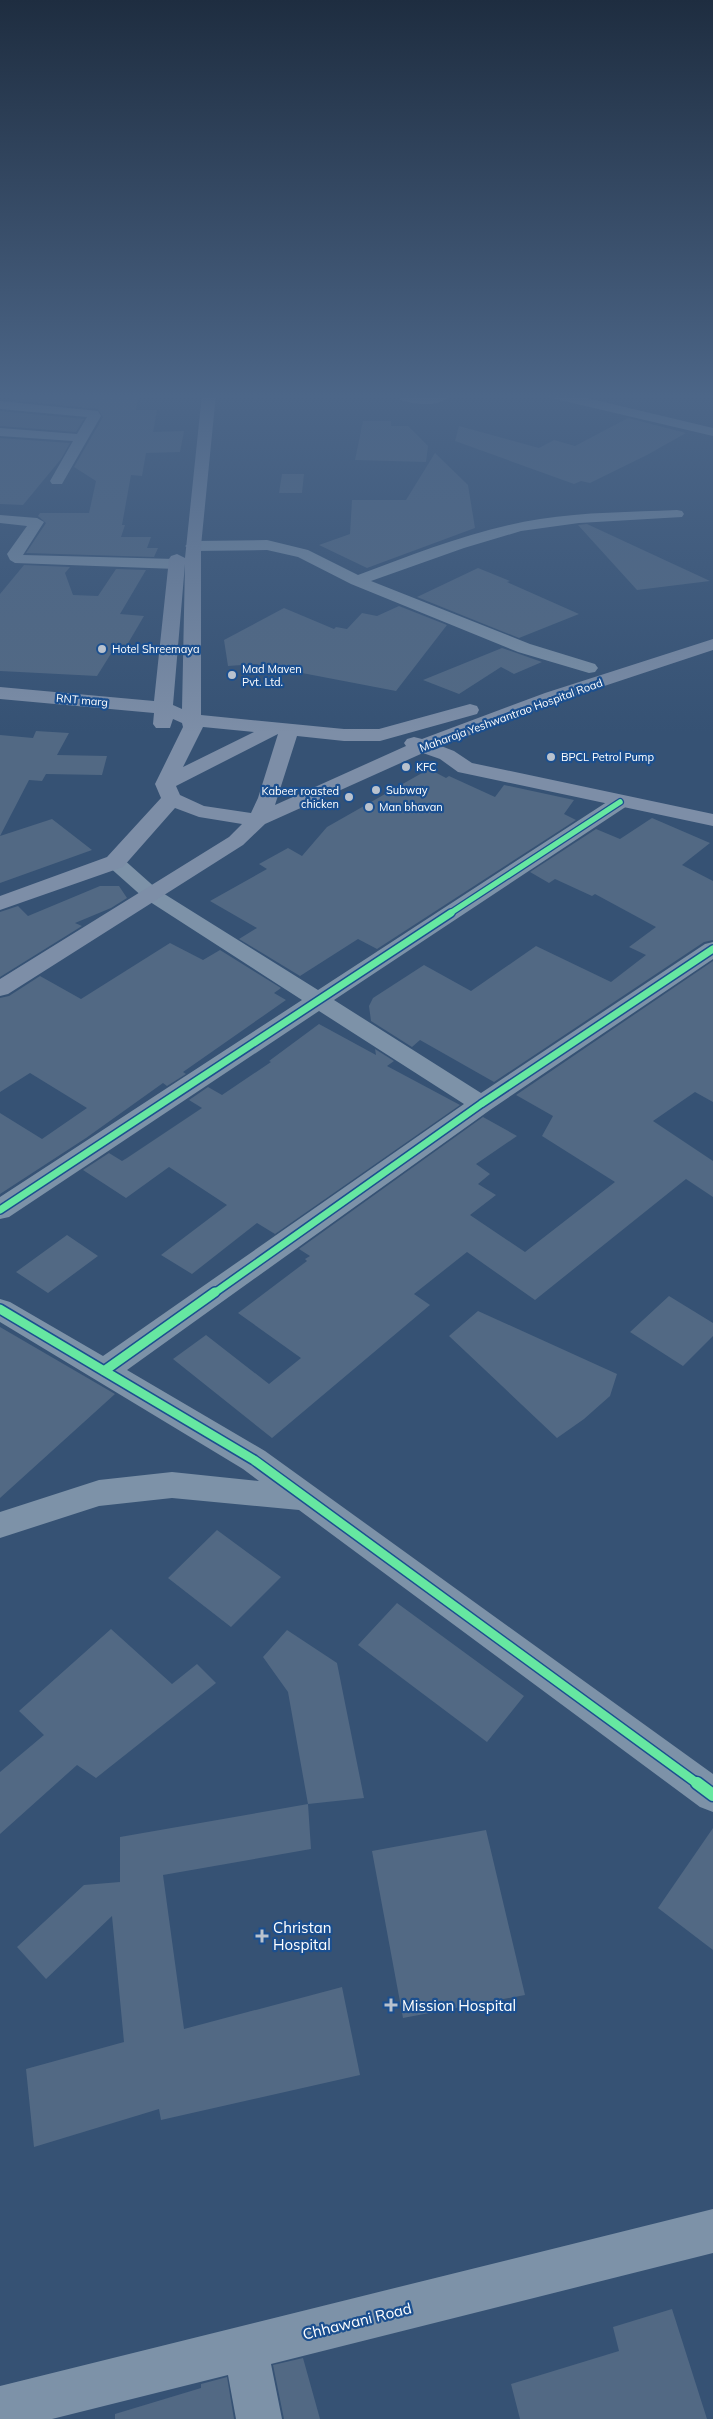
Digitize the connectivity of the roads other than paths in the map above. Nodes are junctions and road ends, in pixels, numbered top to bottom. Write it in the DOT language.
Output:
graph roads {
  1 [pos="188,507"];
  2 [pos="196,507"];
  3 [pos="677,514"];
  4 [pos="0,519"];
  5 [pos="192,546"];
  6 [pos="176,564"];
  7 [pos="357,581"];
  8 [pos="713,629"];
  9 [pos="713,644"];
  10 [pos="589,668"];
  11 [pos="0,693"];
  12 [pos="0,710"];
  13 [pos="163,716"];
  14 [pos="192,724"];
  15 [pos="282,728"];
  16 [pos="380,735"];
  17 [pos="423,746"];
  18 [pos="447,755"];
  19 [pos="168,792"];
  20 [pos="713,801"];
  21 [pos="620,802"];
  22 [pos="258,820"];
  23 [pos="713,820"];
  24 [pos="115,862"];
  25 [pos="150,894"];
  26 [pos="0,903"];
  27 [pos="713,949"];
  28 [pos="0,988"];
  29 [pos="318,999"];
  30 [pos="481,1104"];
  31 [pos="0,1210"];
  32 [pos="0,1308"];
  33 [pos="104,1371"];
  34 [pos="306,1498"];
  35 [pos="0,1525"];
  36 [pos="712,1793"];
  37 [pos="713,2231"];
  38 [pos="246,2349"];
  39 [pos="0,2409"];
  40 [pos="260,2419"];
  1 -- 6 [label="main road"];
  2 -- 5 [label="main road"];
  3 -- 7 [label="street"];
  4 -- 6 [label="street"];
  5 -- 7 [label="street"];
  5 -- 14 [label="main road"];
  6 -- 13 [label="main road"];
  7 -- 10 [label="street"];
  8 -- 10 [label="main road, Maharaja Yeshwantrao Hospital Road"];
  9 -- 17 [label="main road, Maharaja Yeshwantrao Hospital Road"];
  10 -- 16 [label="main road, Maharaja Yeshwantrao Hospital Road"];
  11 -- 13 [label="main road, RNT marg"];
  12 -- 13 [label="main road, RNT marg"];
  13 -- 14 [label="main road, Maharaja Yeshwantrao Hospital Road"];
  14 -- 15 [label="main road, Maharaja Yeshwantrao Hospital Road"];
  14 -- 19 [label="main road"];
  15 -- 16 [label="main road, Maharaja Yeshwantrao Hospital Road"];
  15 -- 19 [label="main road"];
  15 -- 22 [label="main road"];
  16 -- 17 [label="main road"];
  17 -- 18 [label="main road"];
  17 -- 22 [label="main road, Maharaja Yeshwantrao Hospital Road"];
  18 -- 20 [label="main road"];
  18 -- 21 [label="main road"];
  19 -- 22 [label="main road"];
  19 -- 24 [label="main road"];
  21 -- 23 [label="main road"];
  21 -- 29 [label="street"];
  22 -- 25 [label="main road"];
  24 -- 25 [label="street"];
  24 -- 26 [label="main road"];
  25 -- 28 [label="main road"];
  25 -- 29 [label="street"];
  27 -- 30 [label="street"];
  29 -- 30 [label="street"];
  29 -- 31 [label="street"];
  30 -- 33 [label="street"];
  32 -- 33 [label="street"];
  33 -- 34 [label="street"];
  34 -- 35 [label="street"];
  34 -- 36 [label="street"];
  37 -- 38 [label="street, Chhawani Road"];
  38 -- 39 [label="street, Chhawani Road"];
  38 -- 40 [label="street"];
}
